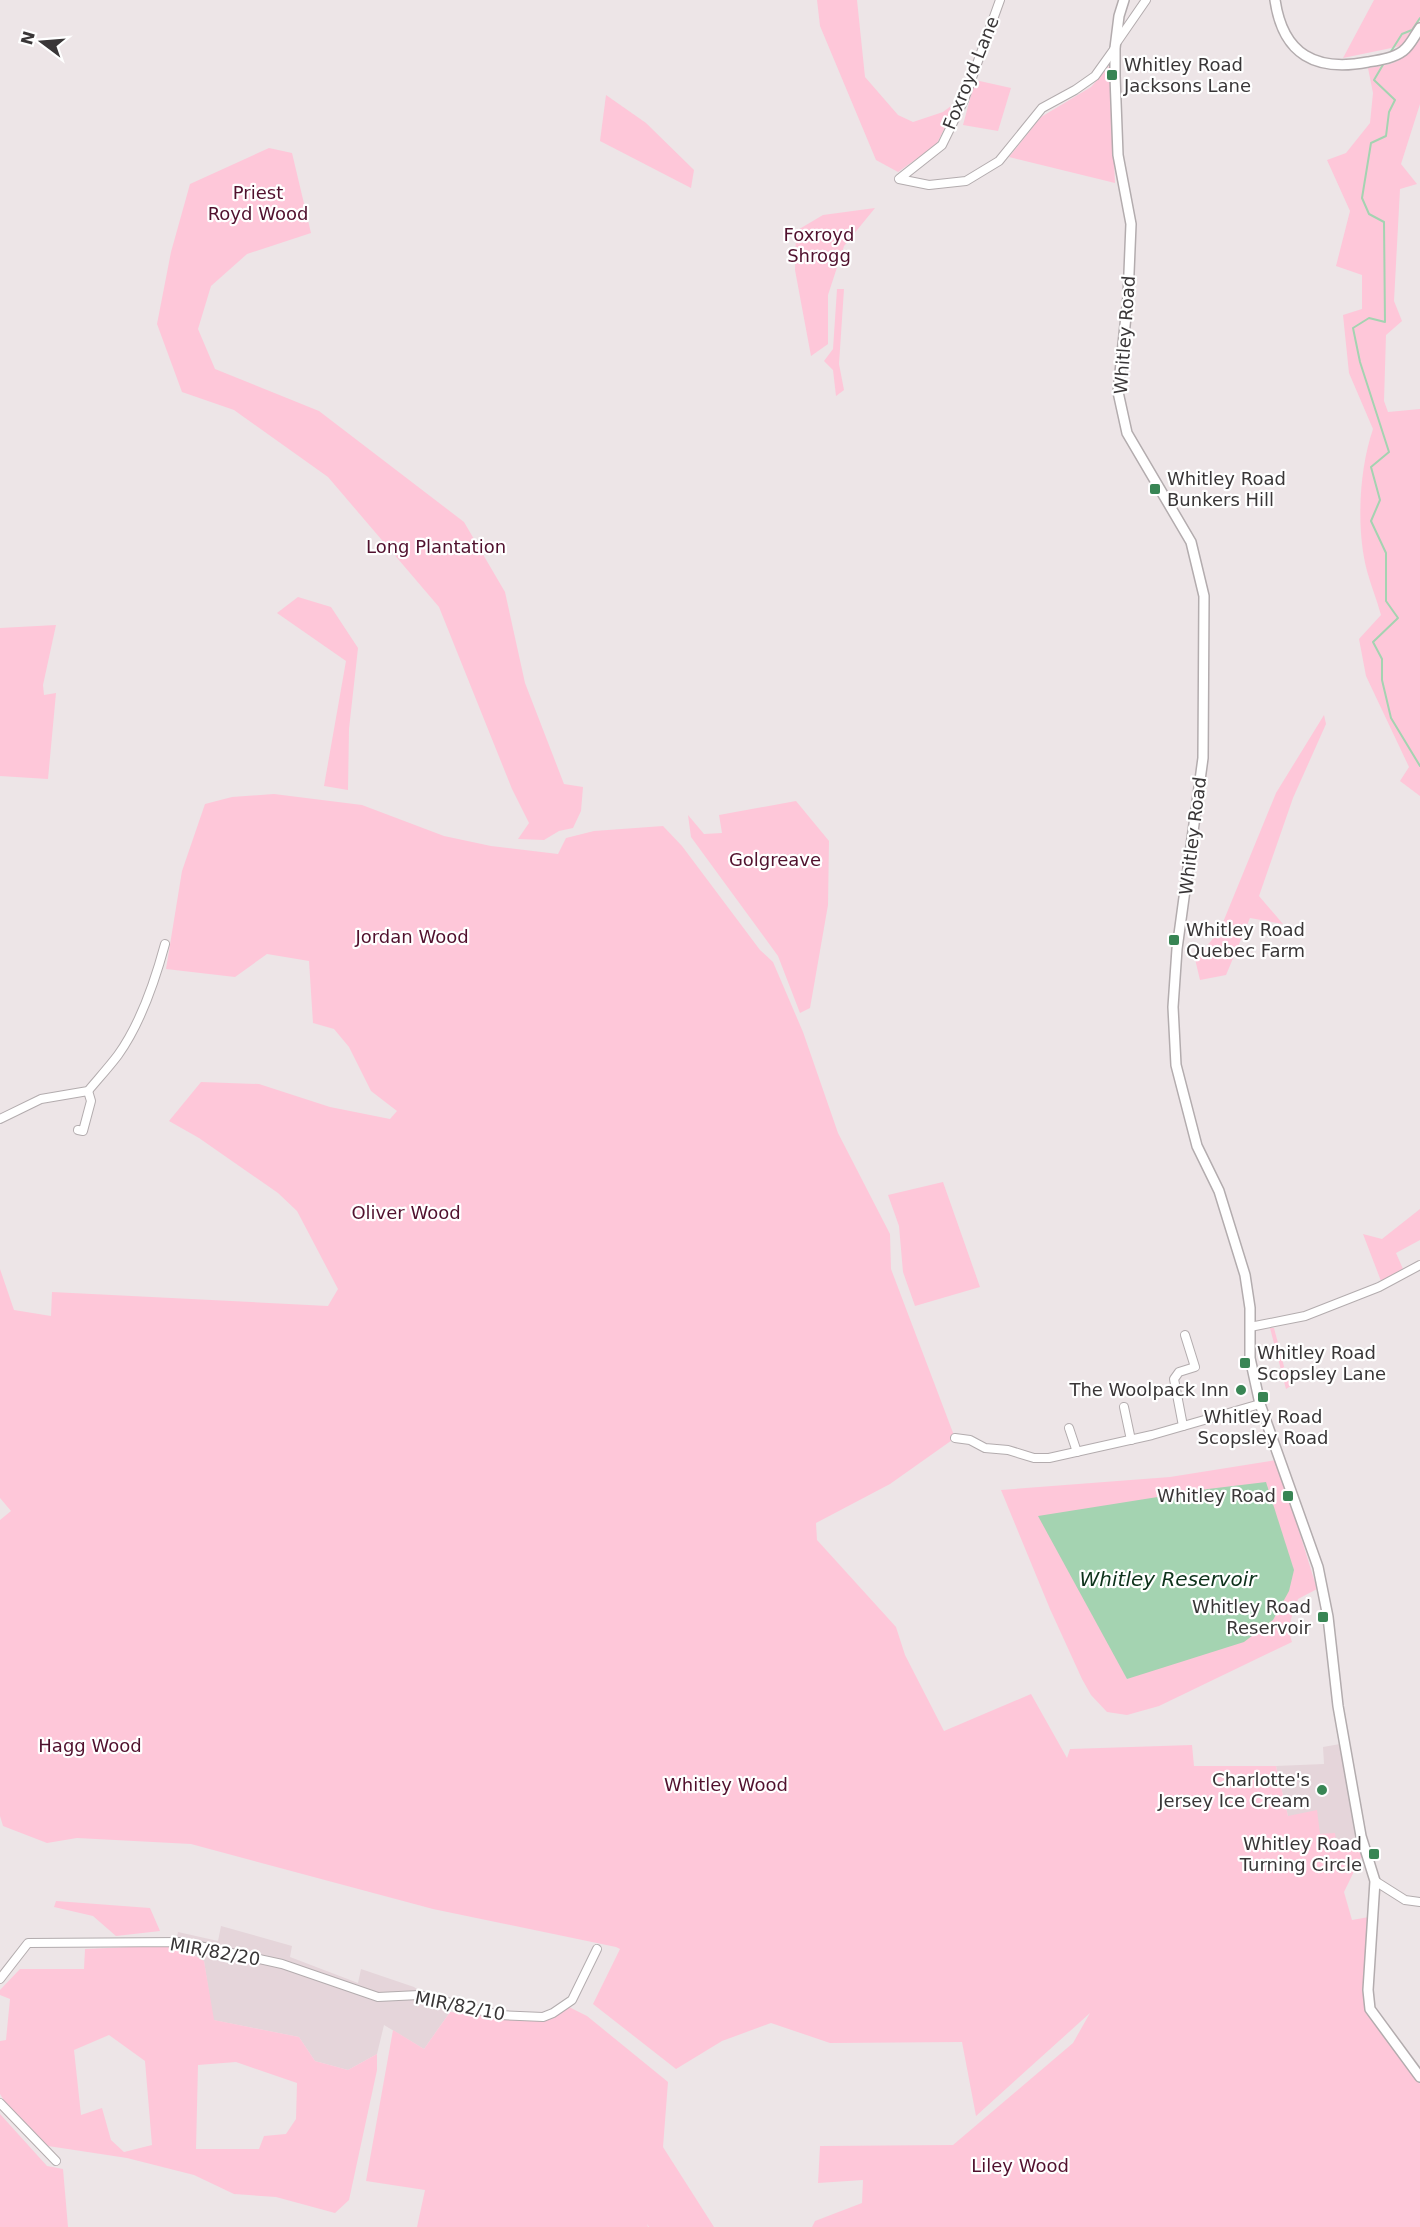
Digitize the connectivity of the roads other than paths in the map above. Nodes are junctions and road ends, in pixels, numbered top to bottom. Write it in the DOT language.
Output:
graph roads {
  1 [pos="1000,0"];
  2 [pos="1124,0"];
  3 [pos="1146,0"];
  4 [pos="1275,0"];
  5 [pos="1420,28"];
  6 [pos="1116,45"];
  7 [pos="165,944"];
  8 [pos="88,1091"];
  9 [pos="0,1119"];
  10 [pos="78,1130"];
  11 [pos="1420,1265"];
  12 [pos="1250,1327"];
  13 [pos="1185,1335"];
  14 [pos="1260,1404"];
  15 [pos="1124,1407"];
  16 [pos="1183,1426"];
  17 [pos="1070,1428"];
  18 [pos="956,1438"];
  19 [pos="1131,1440"];
  20 [pos="1077,1452"];
  21 [pos="1375,1881"];
  22 [pos="1420,1902"];
  23 [pos="597,1949"];
  24 [pos="0,1979"];
  25 [pos="378,1997"];
  26 [pos="1420,2077"];
  27 [pos="0,2103"];
  28 [pos="56,2161"];
  1 -- 6 [label="street, Foxroyd Lane"];
  2 -- 6 [label="street, Whitley Road"];
  3 -- 6 [label="street"];
  4 -- 5 [label="street"];
  6 -- 12 [label="street, Whitley Road"];
  7 -- 8 [label="street"];
  8 -- 9 [label="street"];
  8 -- 10 [label="street"];
  11 -- 12 [label="street"];
  12 -- 14 [label="street, Whitley Road"];
  13 -- 16 [label="street"];
  14 -- 16 [label="street"];
  14 -- 21 [label="street, Whitley Road"];
  15 -- 19 [label="street"];
  16 -- 19 [label="street"];
  17 -- 20 [label="street"];
  18 -- 20 [label="street"];
  19 -- 20 [label="street"];
  21 -- 22 [label="street"];
  21 -- 26 [label="street"];
  23 -- 25 [label="street, MIR/82/10"];
  24 -- 25 [label="street, MIR/82/20"];
  27 -- 28 [label="street"];
}
